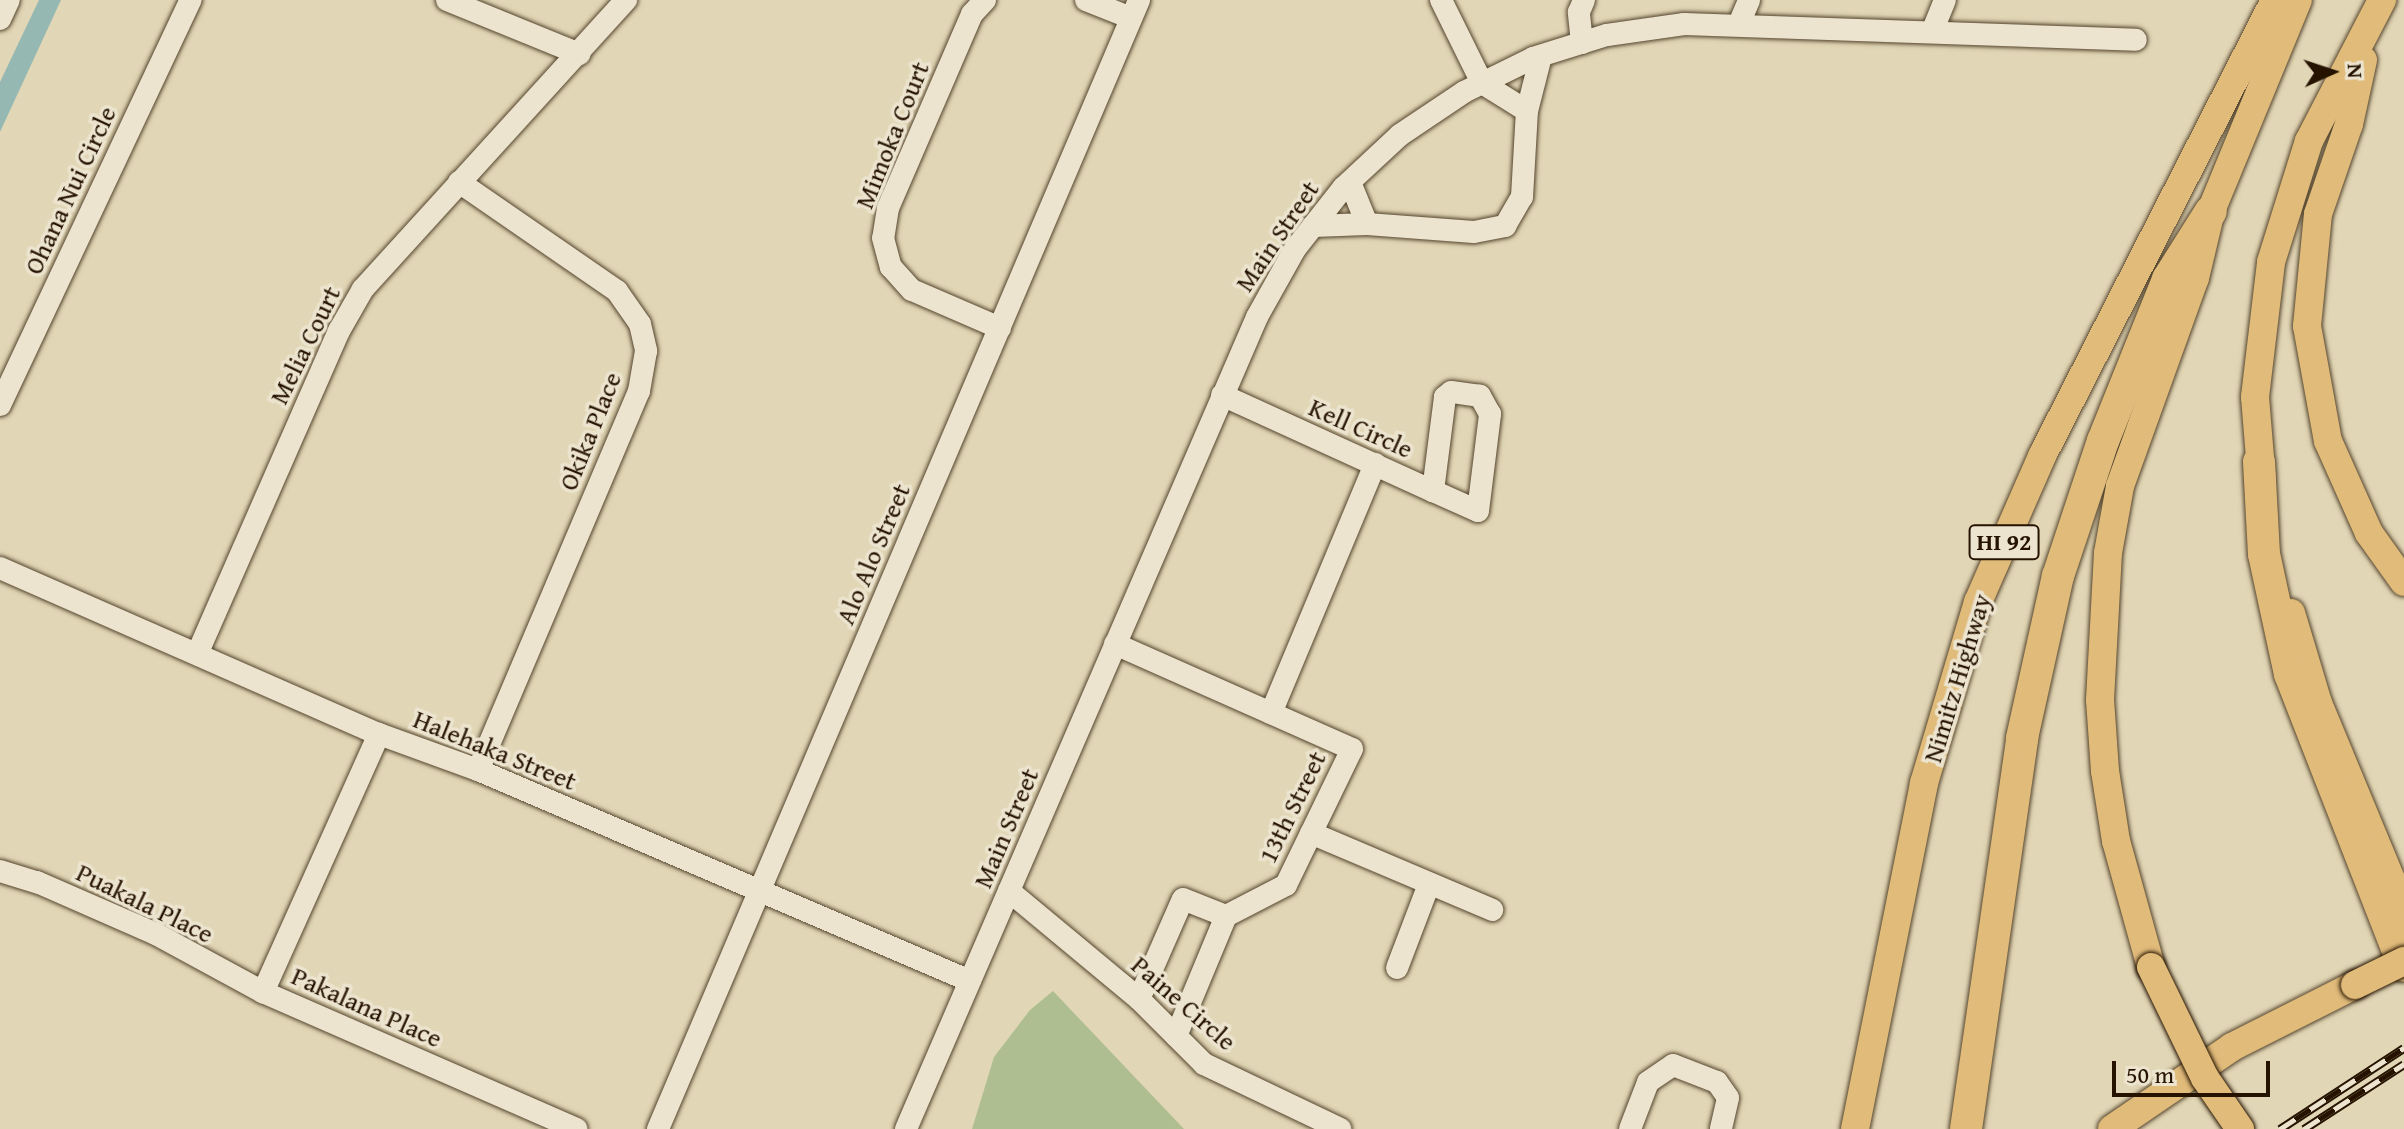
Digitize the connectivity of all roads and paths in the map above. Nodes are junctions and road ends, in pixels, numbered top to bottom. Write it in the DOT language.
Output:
graph roads {
  1 [pos="9,0"];
  2 [pos="191,0"];
  3 [pos="447,0"];
  4 [pos="626,0"];
  5 [pos="985,0"];
  6 [pos="1086,0"];
  7 [pos="1441,0"];
  8 [pos="1584,0"];
  9 [pos="1749,0"];
  10 [pos="1945,0"];
  11 [pos="2275,0"];
  12 [pos="2298,0"];
  13 [pos="2382,0"];
  14 [pos="1135,9"];
  15 [pos="0,19"];
  16 [pos="1739,24"];
  17 [pos="1932,32"];
  18 [pos="2368,32"];
  19 [pos="2136,40"];
  20 [pos="1582,43"];
  21 [pos="579,54"];
  22 [pos="1541,56"];
  23 [pos="1482,83"];
  24 [pos="1527,111"];
  25 [pos="459,182"];
  26 [pos="1350,182"];
  27 [pos="2211,211"];
  28 [pos="1367,224"];
  29 [pos="1313,226"];
  30 [pos="1000,328"];
  31 [pos="1222,395"];
  32 [pos="0,405"];
  33 [pos="2259,462"];
  34 [pos="1375,464"];
  35 [pos="1433,491"];
  36 [pos="0,568"];
  37 [pos="2404,582"];
  38 [pos="1115,644"];
  39 [pos="198,652"];
  40 [pos="1271,713"];
  41 [pos="379,734"];
  42 [pos="478,770"];
  43 [pos="1311,833"];
  44 [pos="0,871"];
  45 [pos="1429,884"];
  46 [pos="1009,891"];
  47 [pos="759,894"];
  48 [pos="1492,910"];
  49 [pos="2404,911"];
  50 [pos="1226,916"];
  51 [pos="2404,963"];
  52 [pos="1397,968"];
  53 [pos="970,981"];
  54 [pos="263,992"];
  55 [pos="1139,999"];
  56 [pos="1176,1036"];
  57 [pos="1966,1128"];
  58 [pos="576,1129"];
  59 [pos="658,1129"];
  60 [pos="906,1129"];
  61 [pos="1340,1129"];
  62 [pos="1630,1129"];
  63 [pos="1721,1129"];
  64 [pos="1855,1129"];
  65 [pos="2112,1129"];
  66 [pos="2240,1129"];
  1 -- 15 [label="street"];
  2 -- 32 [label="street, Ohana Nui Circle"];
  3 -- 21 [label="street"];
  4 -- 21 [label="street, Melia Court"];
  5 -- 30 [label="street, Mimoka Court"];
  6 -- 14 [label="street"];
  7 -- 23 [label="street"];
  8 -- 20 [label="street"];
  9 -- 16 [label="street"];
  10 -- 17 [label="street"];
  11 -- 64 [label="main road, Nimitz Highway / HI 92"];
  12 -- 27 [label="main road"];
  13 -- 18 [label="main road"];
  14 -- 30 [label="street, Alo Alo Street"];
  16 -- 17 [label="street, Main Street"];
  16 -- 20 [label="street, Main Street"];
  17 -- 19 [label="street, Main Street"];
  18 -- 33 [label="main road"];
  18 -- 37 [label="main road"];
  20 -- 22 [label="street, Main Street"];
  21 -- 25 [label="street, Melia Court"];
  22 -- 23 [label="street, Main Street"];
  22 -- 24 [label="street"];
  23 -- 24 [label="street"];
  23 -- 26 [label="street, Main Street"];
  24 -- 28 [label="street"];
  25 -- 39 [label="street, Melia Court"];
  25 -- 42 [label="street, Okika Place"];
  26 -- 28 [label="street"];
  26 -- 29 [label="street, Main Street"];
  27 -- 57 [label="highway"];
  27 -- 66 [label="main road, bridge"];
  28 -- 29 [label="street"];
  29 -- 31 [label="street, Main Street"];
  30 -- 47 [label="street, Alo Alo Street"];
  31 -- 34 [label="street, Kell Circle"];
  31 -- 38 [label="street, Main Street"];
  33 -- 49 [label="main road"];
  33 -- 51 [label="highway"];
  34 -- 35 [label="street, Kell Circle"];
  34 -- 40 [label="street"];
  35 -- 35 [label="street, Kell Circle"];
  36 -- 39 [label="street, Halehaka Street"];
  38 -- 40 [label="street"];
  38 -- 46 [label="street, Main Street"];
  39 -- 41 [label="street, Halehaka Street"];
  40 -- 43 [label="street, 13th Street"];
  41 -- 42 [label="street, Halehaka Street"];
  41 -- 54 [label="street, Pakalana Place"];
  42 -- 47 [label="street, Halehaka Street"];
  43 -- 45 [label="street"];
  43 -- 50 [label="street, 13th Street"];
  44 -- 54 [label="street, Puakala Place"];
  45 -- 48 [label="street"];
  45 -- 52 [label="street"];
  46 -- 53 [label="street, Main Street"];
  46 -- 55 [label="street, Paine Circle"];
  47 -- 53 [label="street, Halehaka Street"];
  47 -- 59 [label="street, Alo Alo Street"];
  50 -- 55 [label="street"];
  50 -- 56 [label="street"];
  51 -- 65 [label="main road, bridge"];
  53 -- 60 [label="street, Main Street"];
  54 -- 58 [label="street, Pakalana Place"];
  55 -- 56 [label="street, Paine Circle"];
  56 -- 61 [label="street, Paine Circle"];
  62 -- 63 [label="street"];
}
